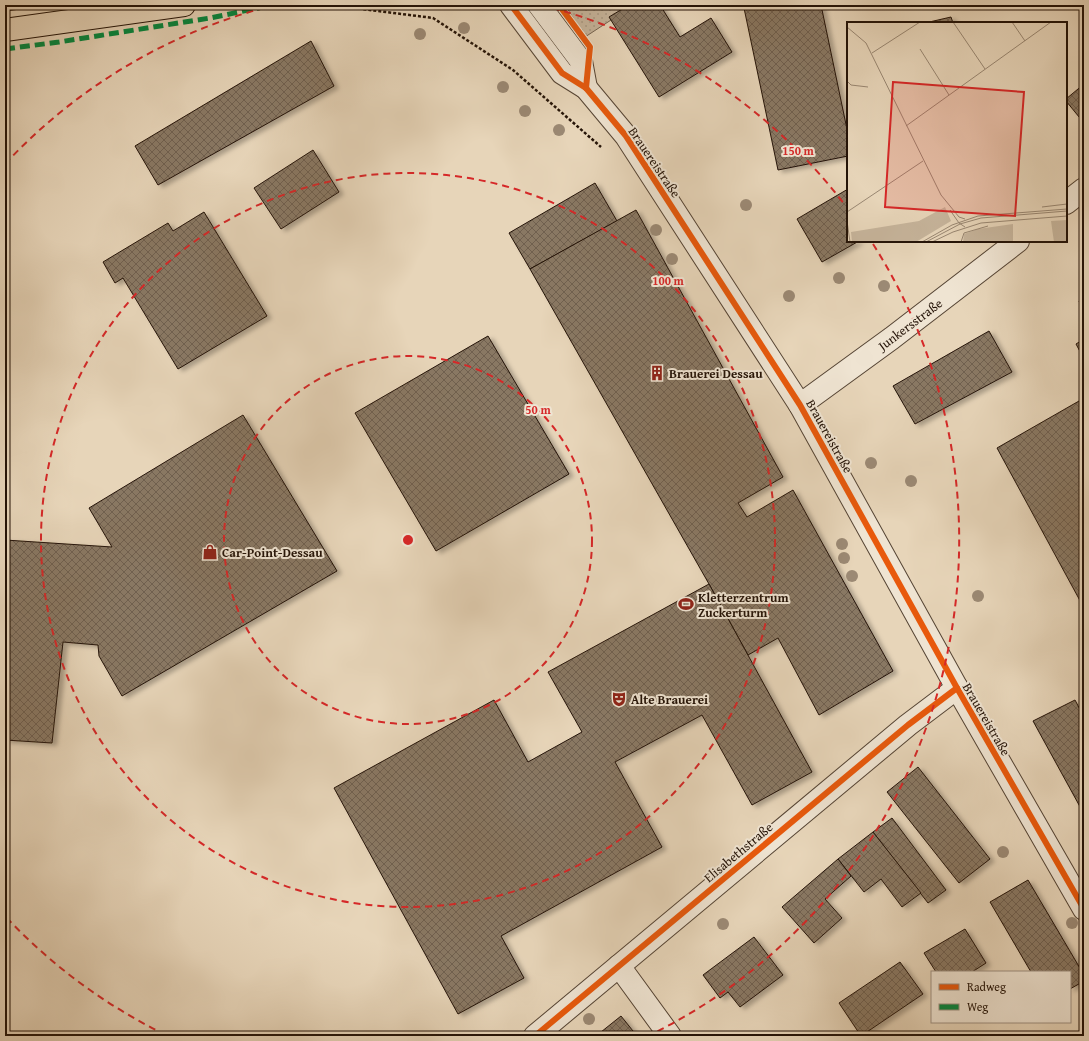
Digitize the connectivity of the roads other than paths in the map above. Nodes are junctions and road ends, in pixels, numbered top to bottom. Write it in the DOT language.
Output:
graph roads {
  1 [pos="184,5"];
  2 [pos="511,5"];
  3 [pos="539,5"];
  4 [pos="5,30"];
  5 [pos="586,88"];
  6 [pos="1084,189"];
  7 [pos="1067,202"];
  8 [pos="1017,242"];
  9 [pos="800,405"];
  10 [pos="957,688"];
  11 [pos="1084,910"];
  12 [pos="619,966"];
  13 [pos="536,1036"];
  14 [pos="670,1036"];
  1 -- 4 [label="main road"];
  2 -- 5 [label="street, Brauereistraße"];
  3 -- 5 [label="street, Brauereistraße"];
  5 -- 9 [label="street, Brauereistraße"];
  6 -- 7 [label="street"];
  8 -- 9 [label="street, Junkersstraße"];
  9 -- 10 [label="street, Brauereistraße"];
  10 -- 11 [label="street, Brauereistraße"];
  10 -- 12 [label="street, Elisabethstraße"];
  12 -- 13 [label="street, Elisabethstraße"];
  12 -- 14 [label="street"];
}
